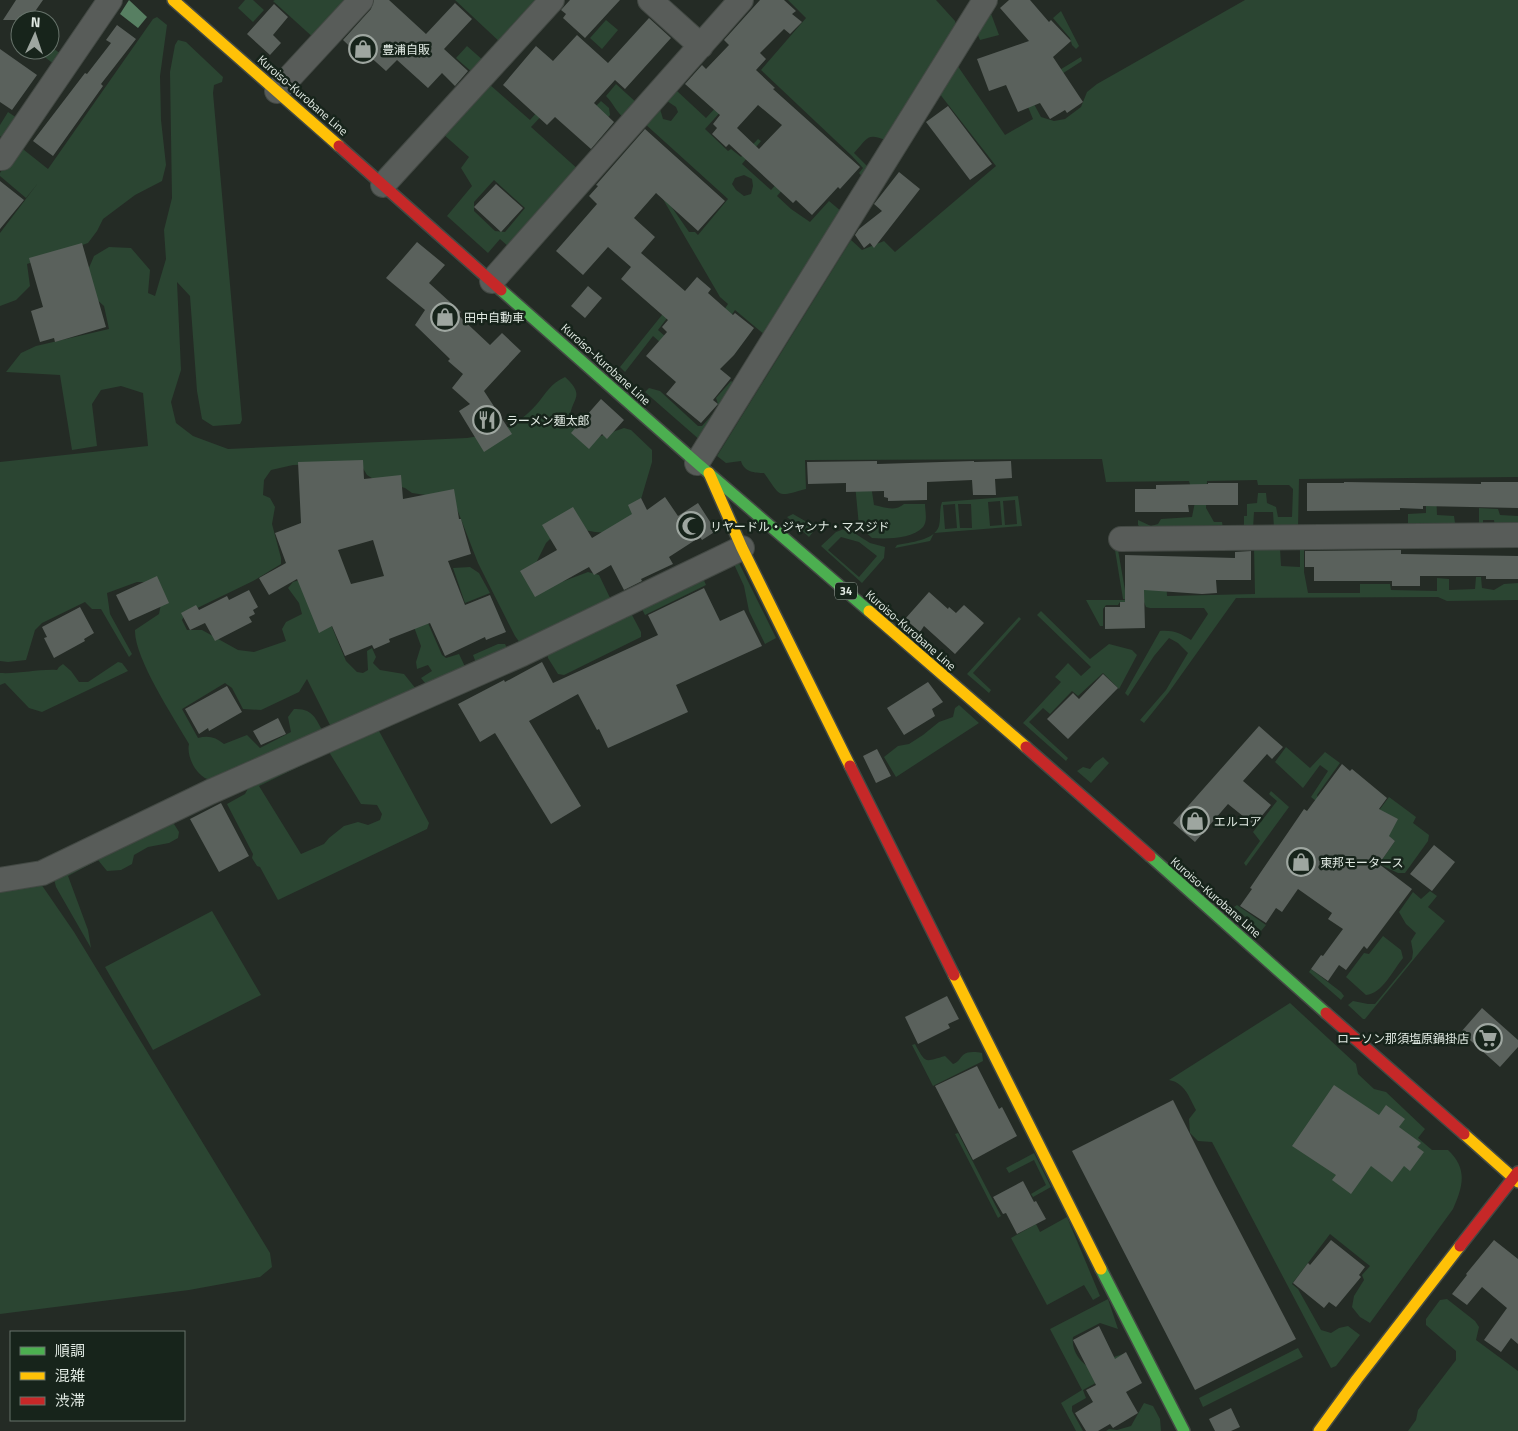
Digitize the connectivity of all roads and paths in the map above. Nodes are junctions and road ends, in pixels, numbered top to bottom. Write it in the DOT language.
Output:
graph roads {
  1 [pos="110,0"];
  2 [pos="361,0"];
  3 [pos="552,0"];
  4 [pos="650,0"];
  5 [pos="742,0"];
  6 [pos="985,0"];
  7 [pos="186,4"];
  8 [pos="701,46"];
  9 [pos="277,91"];
  10 [pos="0,158"];
  11 [pos="384,185"];
  12 [pos="492,281"];
  13 [pos="703,468"];
  14 [pos="1518,535"];
  15 [pos="1121,539"];
  16 [pos="742,548"];
  17 [pos="0,880"];
  18 [pos="1517,1178"];
  19 [pos="1184,1431"];
  20 [pos="1318,1431"];
  1 -- 10 [label="street"];
  2 -- 9 [label="street"];
  3 -- 11 [label="street"];
  4 -- 8 [label="street"];
  5 -- 8 [label="street"];
  6 -- 13 [label="street"];
  7 -- 9 [label="main road, Kuroiso-Kurobane Line / 34"];
  8 -- 12 [label="street"];
  9 -- 11 [label="main road, Kuroiso-Kurobane Line / 34"];
  11 -- 12 [label="main road, Kuroiso-Kurobane Line / 34"];
  12 -- 13 [label="main road, Kuroiso-Kurobane Line / 34"];
  13 -- 16 [label="main road"];
  13 -- 18 [label="main road, Kuroiso-Kurobane Line / 34"];
  14 -- 15 [label="street"];
  16 -- 17 [label="street"];
  16 -- 19 [label="main road"];
  18 -- 20 [label="main road"];
}
